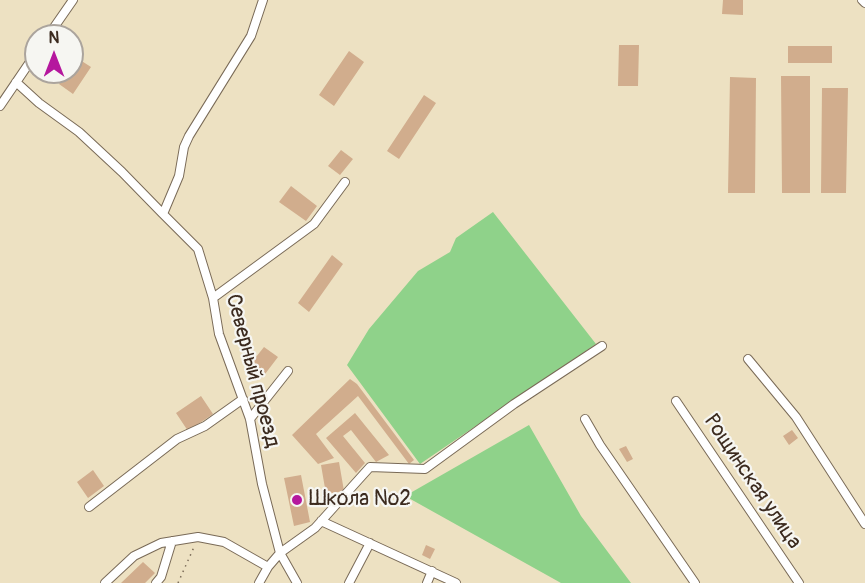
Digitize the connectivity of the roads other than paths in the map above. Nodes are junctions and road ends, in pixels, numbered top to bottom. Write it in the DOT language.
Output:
graph roads {
  1 [pos="73,0"];
  2 [pos="263,0"];
  3 [pos="862,0"];
  4 [pos="865,3"];
  5 [pos="56,24"];
  6 [pos="24,70"];
  7 [pos="16,82"];
  8 [pos="0,106"];
  9 [pos="345,182"];
  10 [pos="163,214"];
  11 [pos="213,298"];
  12 [pos="602,346"];
  13 [pos="748,359"];
  14 [pos="288,371"];
  15 [pos="243,399"];
  16 [pos="676,401"];
  17 [pos="250,419"];
  18 [pos="585,419"];
  19 [pos="89,507"];
  20 [pos="321,521"];
  21 [pos="865,524"];
  22 [pos="172,541"];
  23 [pos="370,543"];
  24 [pos="280,552"];
  25 [pos="268,567"];
  26 [pos="432,572"];
  27 [pos="105,583"];
  28 [pos="156,583"];
  29 [pos="259,583"];
  30 [pos="297,583"];
  31 [pos="349,583"];
  32 [pos="427,583"];
  33 [pos="456,583"];
  34 [pos="695,583"];
  35 [pos="799,583"];
  1 -- 5 [label="street"];
  2 -- 10 [label="street"];
  3 -- 4 [label="street"];
  6 -- 7 [label="street"];
  7 -- 8 [label="street"];
  7 -- 10 [label="street, Северный проезд"];
  9 -- 11 [label="street"];
  10 -- 11 [label="street, Северный проезд"];
  11 -- 15 [label="street, Северный проезд"];
  12 -- 20 [label="street"];
  13 -- 21 [label="street"];
  14 -- 17 [label="street"];
  15 -- 17 [label="street, Северный проезд"];
  15 -- 19 [label="street"];
  16 -- 35 [label="street, Рощинская улица"];
  17 -- 24 [label="street, Северный проезд"];
  18 -- 34 [label="street"];
  20 -- 23 [label="street"];
  20 -- 24 [label="street"];
  22 -- 25 [label="street"];
  22 -- 27 [label="street"];
  22 -- 28 [label="street"];
  23 -- 26 [label="street"];
  23 -- 31 [label="street"];
  24 -- 25 [label="street"];
  24 -- 30 [label="street, Северный проезд"];
  25 -- 29 [label="street"];
  26 -- 32 [label="street"];
  26 -- 33 [label="street"];
}
